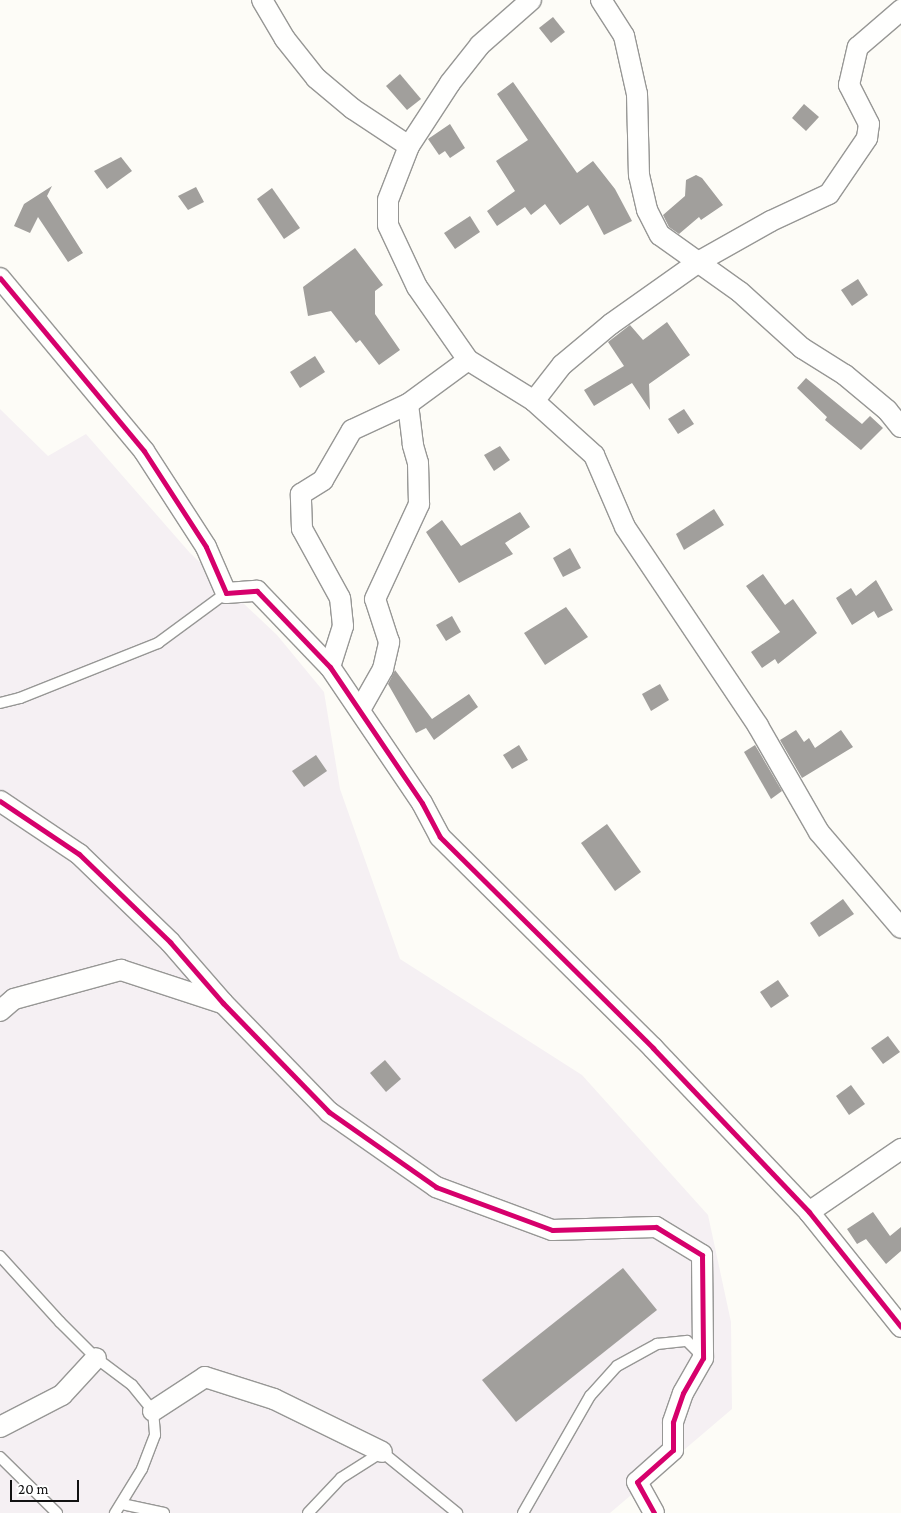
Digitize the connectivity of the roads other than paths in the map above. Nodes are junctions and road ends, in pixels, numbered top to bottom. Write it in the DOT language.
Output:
graph roads {
  1 [pos="262,0"];
  2 [pos="531,0"];
  3 [pos="601,0"];
  4 [pos="901,10"];
  5 [pos="410,146"];
  6 [pos="700,261"];
  7 [pos="0,278"];
  8 [pos="468,360"];
  9 [pos="534,401"];
  10 [pos="408,404"];
  11 [pos="901,427"];
  12 [pos="226,592"];
  13 [pos="330,667"];
  14 [pos="0,702"];
  15 [pos="361,708"];
  16 [pos="0,801"];
  17 [pos="901,928"];
  18 [pos="223,1003"];
  19 [pos="0,1011"];
  20 [pos="901,1149"];
  21 [pos="809,1212"];
  22 [pos="0,1256"];
  23 [pos="901,1327"];
  24 [pos="96,1358"];
  25 [pos="703,1358"];
  26 [pos="153,1411"];
  27 [pos="0,1427"];
  28 [pos="382,1452"];
  29 [pos="0,1457"];
  30 [pos="122,1504"];
  31 [pos="57,1513"];
  32 [pos="115,1513"];
  33 [pos="164,1513"];
  34 [pos="308,1513"];
  35 [pos="457,1513"];
  36 [pos="523,1513"];
  37 [pos="654,1513"];
  1 -- 5 [label="street"];
  2 -- 5 [label="street"];
  3 -- 6 [label="street"];
  4 -- 6 [label="street"];
  5 -- 8 [label="street"];
  6 -- 9 [label="street"];
  6 -- 11 [label="street"];
  7 -- 12 [label="street"];
  8 -- 9 [label="street"];
  8 -- 10 [label="street"];
  9 -- 17 [label="street"];
  10 -- 13 [label="street"];
  10 -- 15 [label="street"];
  12 -- 13 [label="street"];
  12 -- 14 [label="lane"];
  13 -- 15 [label="street"];
  15 -- 21 [label="street"];
  16 -- 18 [label="street"];
  18 -- 19 [label="street"];
  18 -- 25 [label="street"];
  20 -- 21 [label="street"];
  21 -- 23 [label="street"];
  22 -- 24 [label="lane"];
  24 -- 26 [label="lane"];
  24 -- 27 [label="street"];
  25 -- 36 [label="lane"];
  25 -- 37 [label="street"];
  26 -- 28 [label="street"];
  26 -- 30 [label="lane"];
  28 -- 34 [label="lane"];
  28 -- 35 [label="lane"];
  29 -- 31 [label="lane"];
  30 -- 32 [label="lane"];
  30 -- 33 [label="lane"];
}
